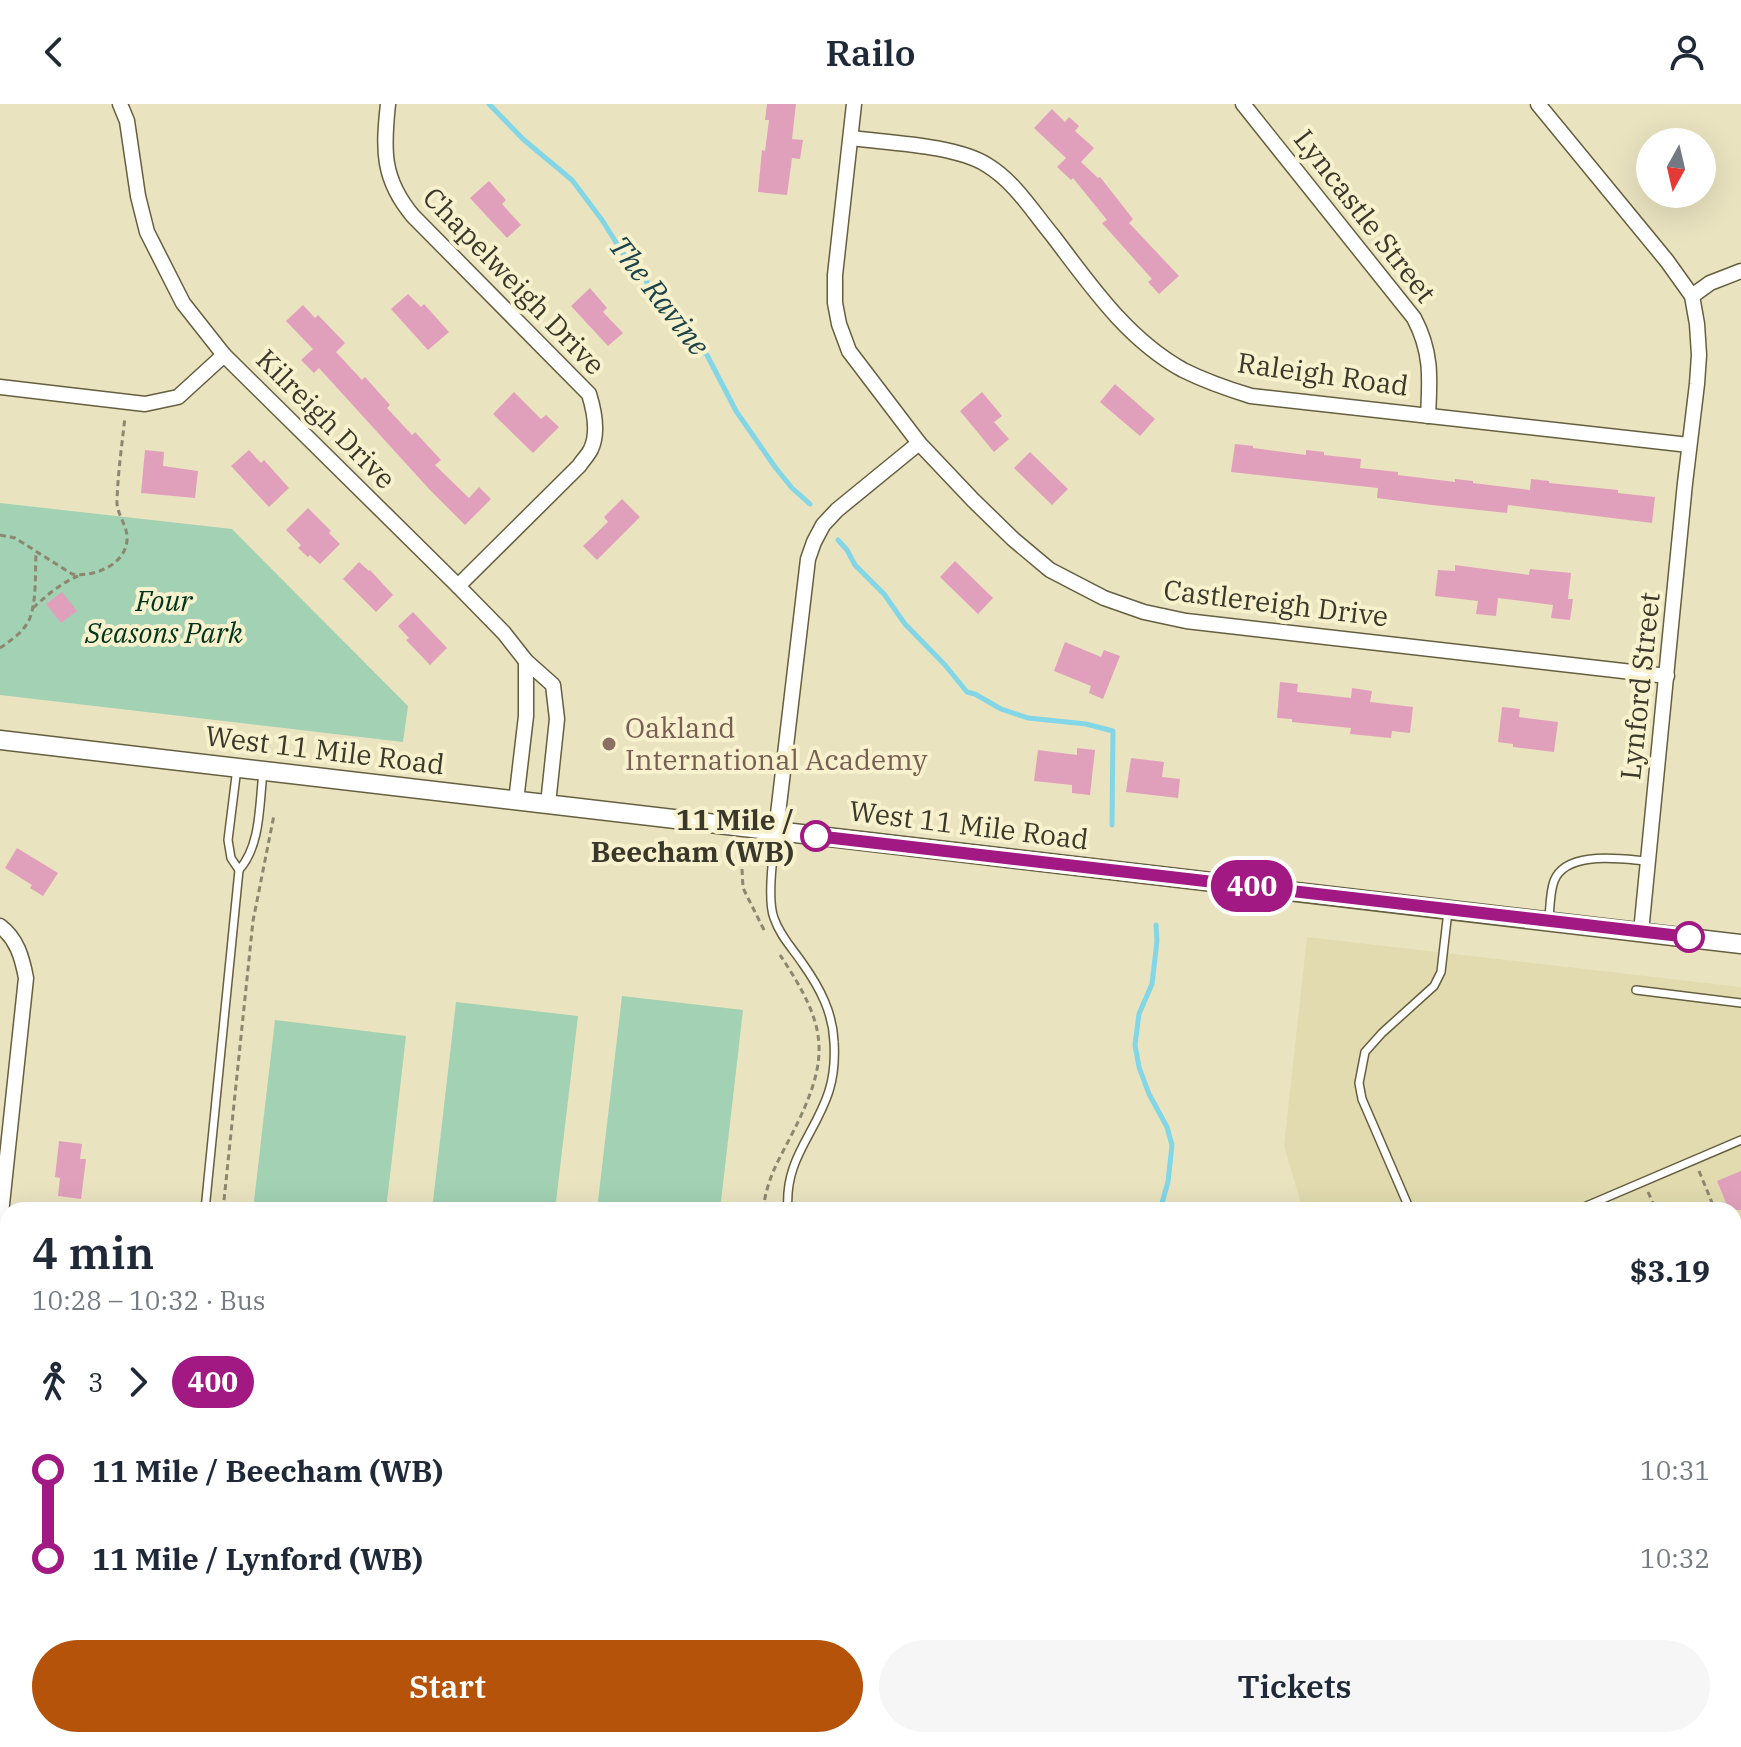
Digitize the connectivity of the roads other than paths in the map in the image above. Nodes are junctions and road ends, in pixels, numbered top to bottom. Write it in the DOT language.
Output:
graph roads {
  1 [pos="120,104"];
  2 [pos="388,104"];
  3 [pos="854,104"];
  4 [pos="1243,104"];
  5 [pos="1538,104"];
  6 [pos="851,138"];
  7 [pos="1741,271"];
  8 [pos="1692,296"];
  9 [pos="224,355"];
  10 [pos="0,387"];
  11 [pos="1428,416"];
  12 [pos="919,443"];
  13 [pos="1689,445"];
  14 [pos="458,586"];
  15 [pos="526,661"];
  16 [pos="1667,676"];
  17 [pos="0,740"];
  18 [pos="237,768"];
  19 [pos="263,771"];
  20 [pos="516,801"];
  21 [pos="548,804"];
  22 [pos="776,831"];
  23 [pos="1649,861"];
  24 [pos="239,870"];
  25 [pos="1449,909"];
  26 [pos="1549,921"];
  27 [pos="2,928"];
  28 [pos="1641,932"];
  29 [pos="1741,944"];
  30 [pos="1636,990"];
  31 [pos="1741,1003"];
  32 [pos="1741,1140"];
  33 [pos="2,1202"];
  34 [pos="206,1202"];
  35 [pos="787,1202"];
  36 [pos="1407,1202"];
  37 [pos="1596,1202"];
  1 -- 9 [label="street"];
  2 -- 14 [label="street, Chapelweigh Drive"];
  3 -- 6 [label="street, Castlereigh Drive"];
  4 -- 11 [label="street, Lyncastle Street"];
  5 -- 8 [label="street"];
  6 -- 11 [label="street, Raleigh Road"];
  6 -- 12 [label="street, Castlereigh Drive"];
  7 -- 8 [label="street"];
  8 -- 13 [label="street, Lynford Street"];
  9 -- 10 [label="street, Kilreigh Drive"];
  9 -- 14 [label="street, Kilreigh Drive"];
  11 -- 13 [label="street, Raleigh Road"];
  12 -- 16 [label="street, Castlereigh Drive"];
  12 -- 22 [label="street"];
  13 -- 16 [label="street, Lynford Street"];
  14 -- 15 [label="street, Kilreigh Drive"];
  15 -- 20 [label="street"];
  15 -- 21 [label="street, Kilreigh Drive"];
  16 -- 23 [label="street, Lynford Street"];
  17 -- 18 [label="street, West 11 Mile Road"];
  18 -- 19 [label="street, West 11 Mile Road"];
  18 -- 24 [label="lane"];
  19 -- 20 [label="street, West 11 Mile Road"];
  19 -- 24 [label="lane"];
  20 -- 21 [label="street, West 11 Mile Road"];
  21 -- 22 [label="street, West 11 Mile Road"];
  22 -- 25 [label="street, West 11 Mile Road"];
  22 -- 35 [label="lane"];
  23 -- 26 [label="lane"];
  23 -- 28 [label="street, Lynford Street"];
  24 -- 34 [label="lane"];
  25 -- 26 [label="street, West 11 Mile Road"];
  25 -- 36 [label="lane"];
  26 -- 28 [label="street, West 11 Mile Road"];
  27 -- 33 [label="street"];
  28 -- 29 [label="street, West 11 Mile Road"];
  30 -- 31 [label="lane"];
  32 -- 37 [label="lane"];
}
